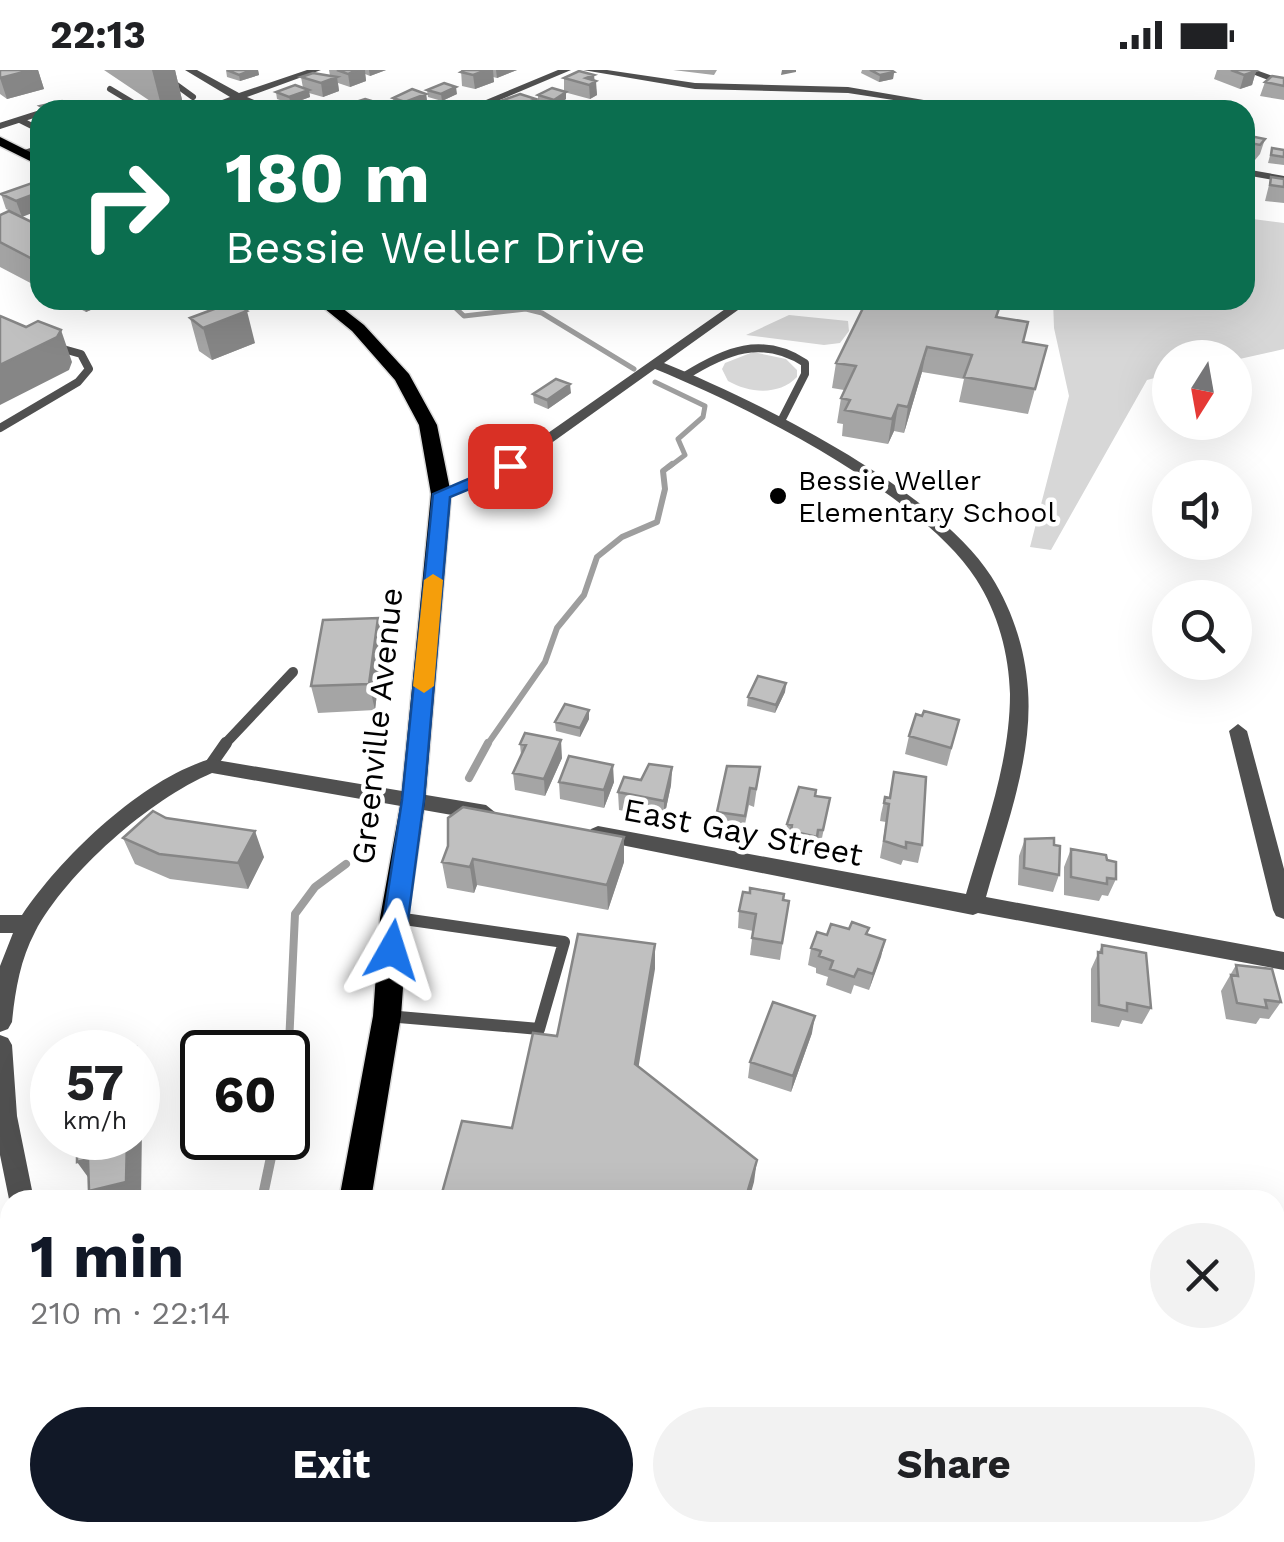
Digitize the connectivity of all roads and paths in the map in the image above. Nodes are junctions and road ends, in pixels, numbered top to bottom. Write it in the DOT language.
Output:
graph roads {
  1 [pos="156,70"];
  2 [pos="190,70"];
  3 [pos="316,70"];
  4 [pos="566,70"];
  5 [pos="588,70"];
  6 [pos="1247,70"];
  7 [pos="836,80"];
  8 [pos="1284,83"];
  9 [pos="110,89"];
  10 [pos="848,90"];
  11 [pos="194,97"];
  12 [pos="238,97"];
  13 [pos="128,100"];
  14 [pos="229,100"];
  15 [pos="246,100"];
  16 [pos="492,100"];
  17 [pos="912,100"];
  18 [pos="30,117"];
  19 [pos="20,120"];
  20 [pos="30,125"];
  21 [pos="0,126"];
  22 [pos="0,140"];
  23 [pos="30,151"];
  24 [pos="24,153"];
  25 [pos="30,156"];
  26 [pos="1255,174"];
  27 [pos="1284,179"];
  28 [pos="0,222"];
  29 [pos="30,225"];
  30 [pos="335,310"];
  31 [pos="732,310"];
  32 [pos="46,344"];
  33 [pos="654,364"];
  34 [pos="686,376"];
  35 [pos="780,423"];
  36 [pos="0,428"];
  37 [pos="442,494"];
  38 [pos="293,672"];
  39 [pos="1238,732"];
  40 [pos="201,769"];
  41 [pos="413,800"];
  42 [pos="515,818"];
  43 [pos="572,830"];
  44 [pos="973,906"];
  45 [pos="1284,910"];
  46 [pos="394,918"];
  47 [pos="0,924"];
  48 [pos="28,924"];
  49 [pos="1284,961"];
  50 [pos="387,1016"];
  51 [pos="0,1022"];
  52 [pos="0,1045"];
  53 [pos="19,1190"];
  54 [pos="357,1190"];
  1 -- 11 [label="lane"];
  2 -- 12 [label="street"];
  3 -- 12 [label="street"];
  4 -- 16 [label="street"];
  5 -- 10 [label="street"];
  6 -- 8 [label="street"];
  7 -- 10 [label="street"];
  9 -- 13 [label="lane"];
  10 -- 17 [label="street"];
  12 -- 14 [label="street"];
  12 -- 15 [label="street"];
  18 -- 19 [label="lane"];
  19 -- 20 [label="lane"];
  19 -- 21 [label="lane"];
  22 -- 24 [label="main road"];
  23 -- 24 [label="lane"];
  24 -- 25 [label="main road"];
  26 -- 27 [label="street"];
  28 -- 29 [label="lane"];
  30 -- 37 [label="main road, Greenville Avenue"];
  31 -- 33 [label="street"];
  32 -- 36 [label="lane"];
  33 -- 34 [label="street"];
  33 -- 37 [label="street"];
  34 -- 35 [label="street"];
  34 -- 35 [label="lane"];
  35 -- 44 [label="street"];
  37 -- 41 [label="main road, Greenville Avenue"];
  38 -- 40 [label="lane"];
  39 -- 45 [label="street"];
  40 -- 41 [label="street"];
  40 -- 48 [label="street"];
  41 -- 42 [label="street"];
  41 -- 46 [label="main road, Greenville Avenue"];
  43 -- 44 [label="street, East Gay Street"];
  44 -- 49 [label="street, East Gay Street"];
  46 -- 50 [label="main road, Greenville Avenue"];
  46 -- 50 [label="lane"];
  47 -- 48 [label="street"];
  48 -- 51 [label="street"];
  50 -- 54 [label="main road, Greenville Avenue"];
  52 -- 53 [label="street"];
}
